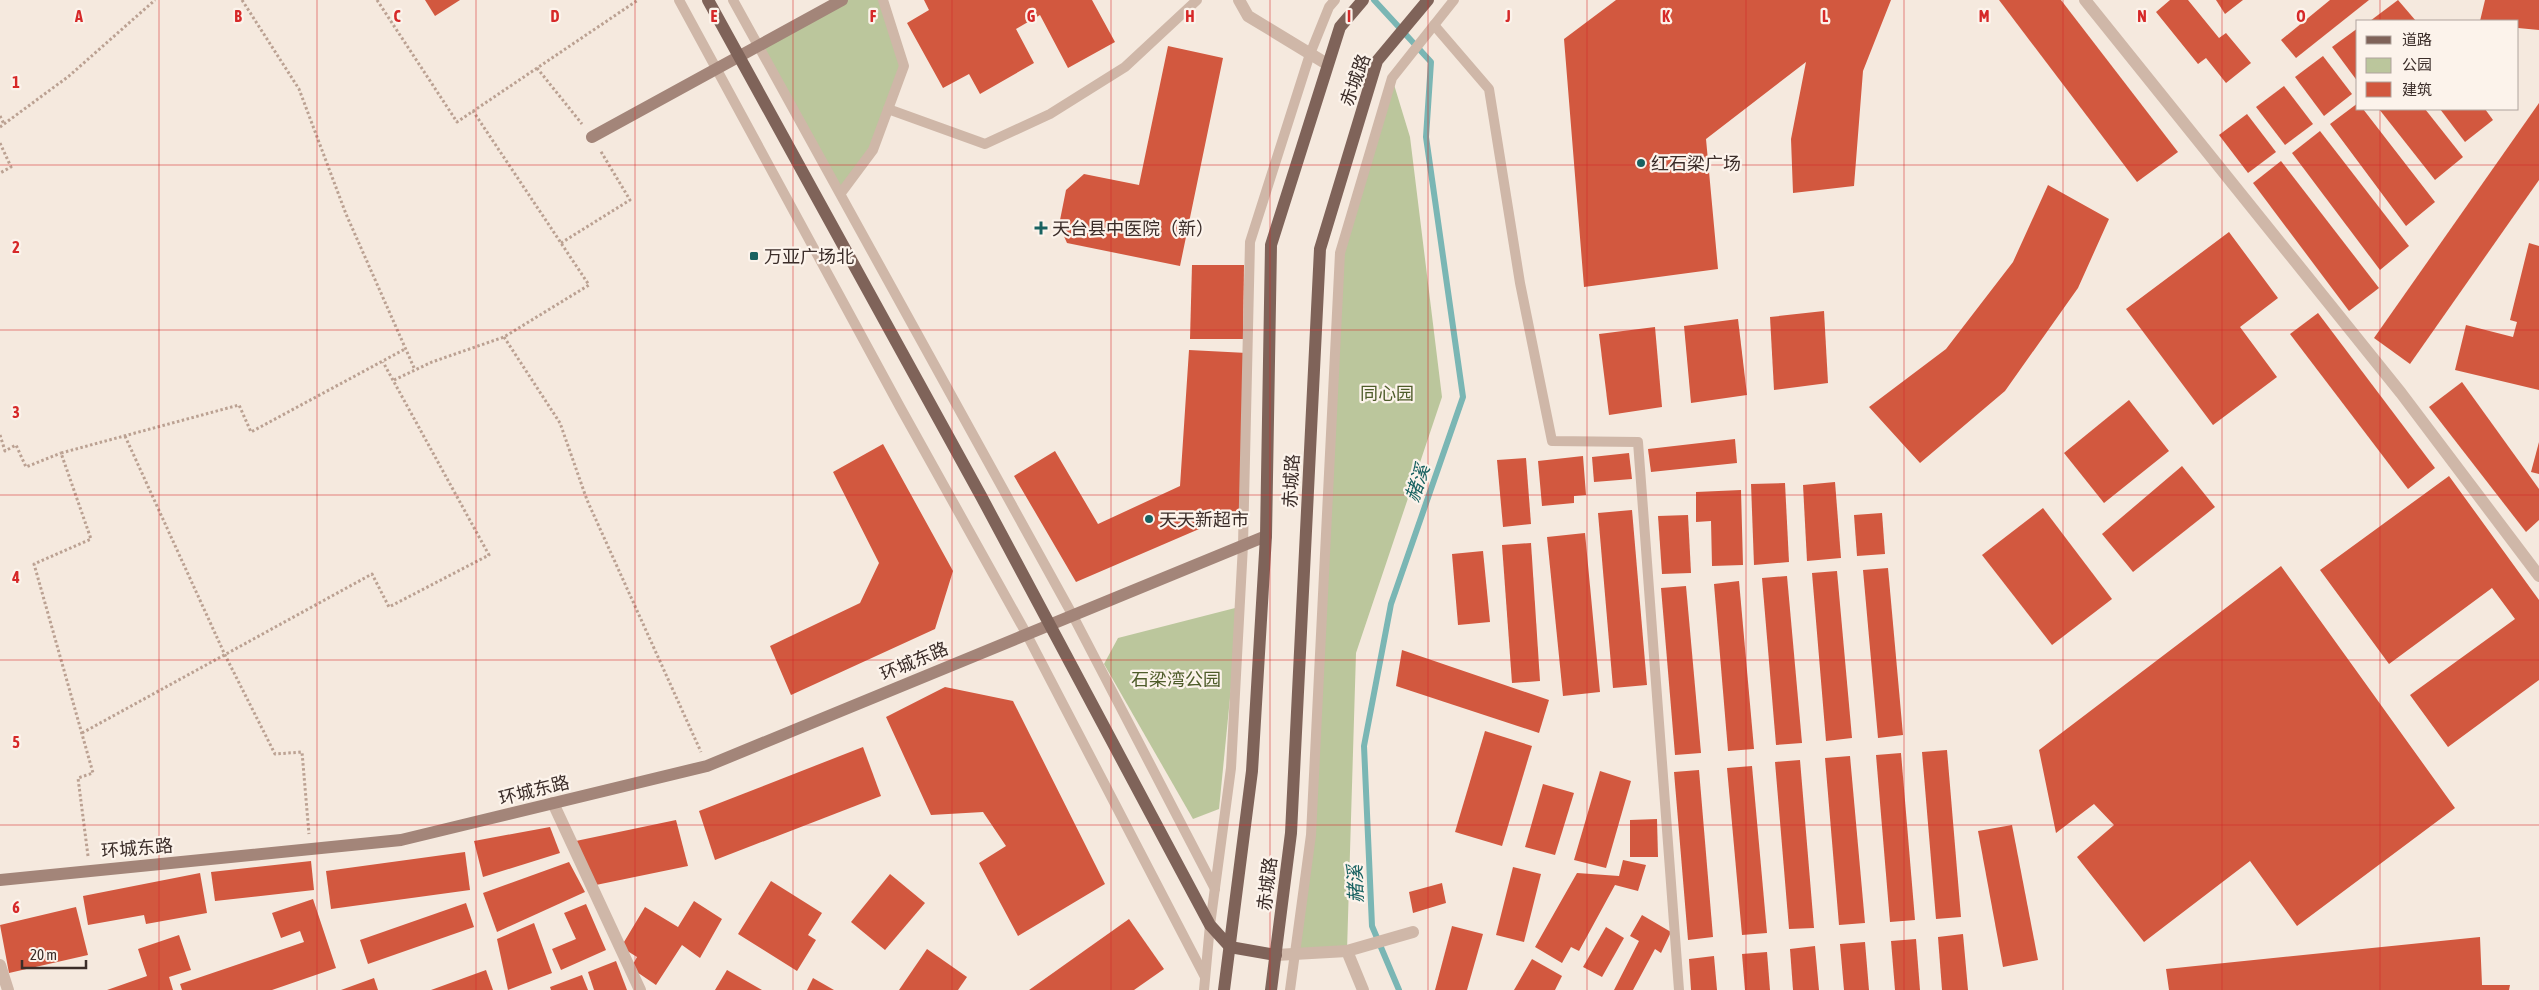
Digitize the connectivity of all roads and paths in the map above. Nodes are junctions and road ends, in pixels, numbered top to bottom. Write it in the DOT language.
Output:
graph roads {
  1 [pos="156,0"];
  2 [pos="242,0"];
  3 [pos="377,0"];
  4 [pos="638,0"];
  5 [pos="679,0"];
  6 [pos="708,0"];
  7 [pos="733,0"];
  8 [pos="842,0"];
  9 [pos="883,0"];
  10 [pos="1197,0"];
  11 [pos="1239,0"];
  12 [pos="1363,0"];
  13 [pos="1454,0"];
  14 [pos="2085,0"];
  15 [pos="1332,4"];
  16 [pos="1424,4"];
  17 [pos="1434,25"];
  18 [pos="758,46"];
  19 [pos="1310,54"];
  20 [pos="740,56"];
  21 [pos="1327,64"];
  22 [pos="536,68"];
  23 [pos="718,70"];
  24 [pos="888,109"];
  25 [pos="473,111"];
  26 [pos="0,116"];
  27 [pos="2,126"];
  28 [pos="592,137"];
  29 [pos="0,143"];
  30 [pos="0,173"];
  31 [pos="841,193"];
  32 [pos="561,243"];
  33 [pos="504,337"];
  34 [pos="405,349"];
  35 [pos="383,362"];
  36 [pos="415,370"];
  37 [pos="394,380"];
  38 [pos="0,435"];
  39 [pos="125,436"];
  40 [pos="61,452"];
  41 [pos="1266,536"];
  42 [pos="1243,545"];
  43 [pos="2539,576"];
  44 [pos="1072,614"];
  45 [pos="1049,623"];
  46 [pos="1026,633"];
  47 [pos="225,655"];
  48 [pos="82,733"];
  49 [pos="707,766"];
  50 [pos="553,803"];
  51 [pos="311,849"];
  52 [pos="90,869"];
  53 [pos="0,880"];
  54 [pos="1215,889"];
  55 [pos="1210,925"];
  56 [pos="1413,932"];
  57 [pos="1230,947"];
  58 [pos="1347,951"];
  59 [pos="1295,953"];
  60 [pos="1276,955"];
  61 [pos="0,965"];
  62 [pos="1205,977"];
  63 [pos="8,990"];
  64 [pos="640,990"];
  65 [pos="1204,990"];
  66 [pos="1224,990"];
  67 [pos="1271,990"];
  68 [pos="1290,990"];
  69 [pos="1363,990"];
  70 [pos="1679,990"];
  1 -- 27 [label="path"];
  2 -- 34 [label="path"];
  3 -- 25 [label="path"];
  4 -- 22 [label="path"];
  5 -- 23 [label="lane"];
  6 -- 20 [label="main road"];
  7 -- 18 [label="lane"];
  8 -- 18 [label="main road"];
  9 -- 24 [label="lane"];
  10 -- 24 [label="lane"];
  11 -- 19 [label="street"];
  12 -- 21 [label="main road, 赤城路"];
  13 -- 17 [label="lane"];
  14 -- 43 [label="street"];
  15 -- 19 [label="lane"];
  16 -- 60 [label="main road, 赤城路"];
  17 -- 59 [label="lane"];
  17 -- 70 [label="lane"];
  18 -- 20 [label="main road"];
  18 -- 31 [label="lane"];
  19 -- 21 [label="street"];
  19 -- 42 [label="lane"];
  20 -- 23 [label="main road"];
  20 -- 45 [label="main road"];
  21 -- 41 [label="main road, 赤城路"];
  22 -- 25 [label="path"];
  22 -- 28 [label="path"];
  23 -- 28 [label="main road"];
  23 -- 46 [label="lane"];
  24 -- 31 [label="lane"];
  25 -- 32 [label="path"];
  26 -- 27 [label="path"];
  28 -- 32 [label="path"];
  29 -- 30 [label="path"];
  31 -- 44 [label="lane"];
  32 -- 33 [label="path"];
  33 -- 36 [label="path"];
  33 -- 49 [label="path"];
  34 -- 35 [label="path"];
  34 -- 36 [label="path"];
  35 -- 37 [label="path"];
  35 -- 39 [label="path"];
  36 -- 37 [label="path"];
  37 -- 47 [label="path"];
  38 -- 40 [label="path"];
  39 -- 40 [label="path"];
  39 -- 47 [label="path"];
  40 -- 48 [label="path"];
  41 -- 42 [label="main road, 环城东路"];
  41 -- 57 [label="main road, 赤城路"];
  42 -- 44 [label="main road, 环城东路"];
  42 -- 54 [label="lane"];
  44 -- 45 [label="main road, 环城东路"];
  44 -- 54 [label="lane"];
  45 -- 46 [label="main road, 环城东路"];
  45 -- 55 [label="main road"];
  46 -- 49 [label="main road, 环城东路"];
  46 -- 62 [label="lane"];
  47 -- 48 [label="path"];
  47 -- 51 [label="path"];
  48 -- 52 [label="path"];
  49 -- 50 [label="main road, 环城东路"];
  50 -- 51 [label="main road, 环城东路"];
  50 -- 64 [label="street"];
  51 -- 52 [label="main road, 环城东路"];
  52 -- 53 [label="main road, 环城东路"];
  54 -- 55 [label="lane"];
  55 -- 57 [label="main road"];
  55 -- 62 [label="lane"];
  56 -- 58 [label="street"];
  57 -- 60 [label="main road"];
  57 -- 66 [label="main road, 赤城路"];
  58 -- 59 [label="street"];
  58 -- 69 [label="street"];
  59 -- 60 [label="street"];
  59 -- 68 [label="lane"];
  60 -- 67 [label="main road, 赤城路"];
  61 -- 63 [label="street"];
  62 -- 65 [label="lane"];
}
